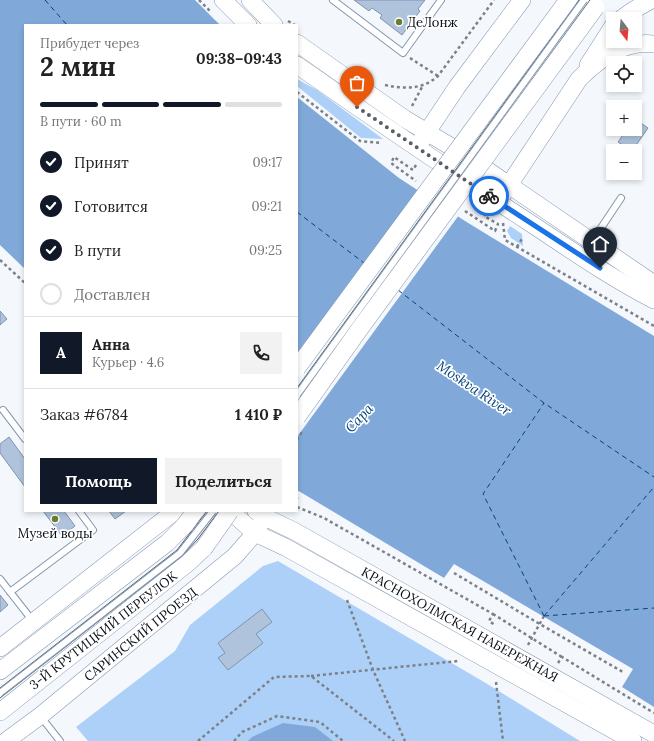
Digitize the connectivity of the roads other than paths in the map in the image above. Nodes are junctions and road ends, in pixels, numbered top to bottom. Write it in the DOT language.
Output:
graph roads {
  1 [pos="223,0"];
  2 [pos="250,0"];
  3 [pos="333,0"];
  4 [pos="442,0"];
  5 [pos="522,0"];
  6 [pos="568,0"];
  7 [pos="651,0"];
  8 [pos="594,2"];
  9 [pos="631,12"];
  10 [pos="247,24"];
  11 [pos="273,24"];
  12 [pos="606,37"];
  13 [pos="654,44"];
  14 [pos="298,45"];
  15 [pos="298,66"];
  16 [pos="579,79"];
  17 [pos="426,133"];
  18 [pos="417,148"];
  19 [pos="509,185"];
  20 [pos="621,198"];
  21 [pos="497,202"];
  22 [pos="592,242"];
  23 [pos="654,284"];
  24 [pos="654,300"];
  25 [pos="298,367"];
  26 [pos="298,394"];
  27 [pos="3,410"];
  28 [pos="298,416"];
  29 [pos="24,438"];
  30 [pos="80,512"];
  31 [pos="173,512"];
  32 [pos="212,512"];
  33 [pos="229,512"];
  34 [pos="231,512"];
  35 [pos="260,514"];
  36 [pos="190,518"];
  37 [pos="255,533"];
  38 [pos="0,579"];
  39 [pos="10,592"];
  40 [pos="34,622"];
  41 [pos="0,648"];
  42 [pos="0,671"];
  43 [pos="0,693"];
  44 [pos="0,712"];
  45 [pos="40,716"];
  46 [pos="654,734"];
  47 [pos="6,741"];
  48 [pos="60,741"];
  49 [pos="633,741"];
  1 -- 10 [label="main road"];
  2 -- 11 [label="main road"];
  3 -- 4 [label="lane"];
  5 -- 17 [label="main road"];
  6 -- 25 [label="main road, bridge"];
  7 -- 9 [label="main road"];
  8 -- 26 [label="lane, bridge"];
  8 -- 28 [label="main road, bridge"];
  12 -- 16 [label="main road"];
  13 -- 16 [label="main road"];
  14 -- 17 [label="main road"];
  15 -- 18 [label="main road"];
  16 -- 19 [label="main road"];
  17 -- 18 [label="main road"];
  17 -- 19 [label="main road"];
  18 -- 21 [label="main road"];
  19 -- 21 [label="main road"];
  19 -- 22 [label="main road"];
  20 -- 22 [label="lane"];
  21 -- 24 [label="main road"];
  22 -- 23 [label="main road"];
  27 -- 29 [label="lane"];
  30 -- 39 [label="lane"];
  31 -- 40 [label="main road"];
  32 -- 43 [label="lane, bridge"];
  33 -- 44 [label="main road, 3-Й КРУТИЦКИЙ ПЕРЕУЛОК, bridge"];
  34 -- 37 [label="main road, КРАСНОХОЛМСКАЯ НАБЕРЕЖНАЯ"];
  35 -- 37 [label="main road, САРИНСКИЙ ПРОЕЗД"];
  35 -- 46 [label="main road, КРАСНОХОЛМСКАЯ НАБЕРЕЖНАЯ"];
  36 -- 42 [label="main road"];
  37 -- 45 [label="main road, САРИНСКИЙ ПРОЕЗД"];
  37 -- 49 [label="main road, КРАСНОХОЛМСКАЯ НАБЕРЕЖНАЯ"];
  38 -- 39 [label="lane"];
  39 -- 40 [label="lane"];
  40 -- 41 [label="main road"];
  45 -- 47 [label="main road, САРИНСКИЙ ПРОЕЗД"];
  45 -- 48 [label="lane"];
}
